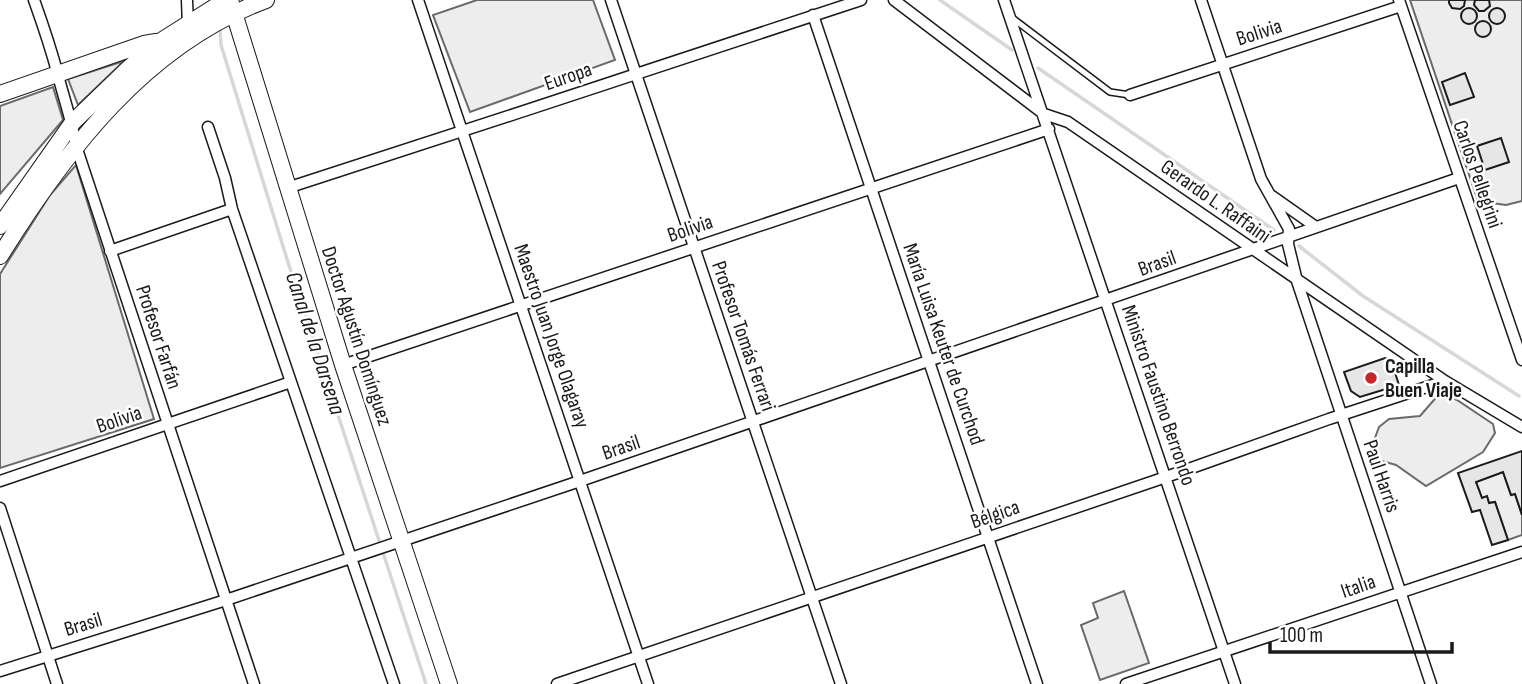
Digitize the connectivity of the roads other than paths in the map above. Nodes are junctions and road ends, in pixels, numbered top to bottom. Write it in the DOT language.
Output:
graph roads {
  1 [pos="34,0"];
  2 [pos="187,0"];
  3 [pos="266,0"];
  4 [pos="418,0"];
  5 [pos="611,0"];
  6 [pos="861,0"];
  7 [pos="894,0"];
  8 [pos="1004,0"];
  9 [pos="1201,0"];
  10 [pos="1400,3"];
  11 [pos="230,4"];
  12 [pos="813,15"];
  13 [pos="1008,15"];
  14 [pos="188,23"];
  15 [pos="161,41"];
  16 [pos="187,41"];
  17 [pos="1223,64"];
  18 [pos="635,73"];
  19 [pos="57,74"];
  20 [pos="0,94"];
  21 [pos="1130,95"];
  22 [pos="1044,114"];
  23 [pos="73,122"];
  24 [pos="208,127"];
  25 [pos="1049,128"];
  26 [pos="463,132"];
  27 [pos="76,146"];
  28 [pos="1459,178"];
  29 [pos="871,187"];
  30 [pos="287,188"];
  31 [pos="1267,193"];
  32 [pos="232,208"];
  33 [pos="0,226"];
  34 [pos="1316,227"];
  35 [pos="1288,236"];
  36 [pos="694,246"];
  37 [pos="1251,249"];
  38 [pos="110,251"];
  39 [pos="0,256"];
  40 [pos="1297,281"];
  41 [pos="1107,301"];
  42 [pos="521,304"];
  43 [pos="1522,360"];
  44 [pos="929,362"];
  45 [pos="343,365"];
  46 [pos="1445,381"];
  47 [pos="291,382"];
  48 [pos="1341,415"];
  49 [pos="753,421"];
  50 [pos="167,423"];
  51 [pos="1522,427"];
  52 [pos="1166,477"];
  53 [pos="0,481"];
  54 [pos="580,481"];
  55 [pos="0,508"];
  56 [pos="988,536"];
  57 [pos="401,540"];
  58 [pos="1522,552"];
  59 [pos="351,558"];
  60 [pos="1401,592"];
  61 [pos="812,597"];
  62 [pos="226,600"];
  63 [pos="1224,651"];
  64 [pos="48,656"];
  65 [pos="639,656"];
  66 [pos="0,671"];
  67 [pos="57,684"];
  68 [pos="254,684"];
  69 [pos="394,684"];
  70 [pos="449,684"];
  71 [pos="557,684"];
  72 [pos="648,684"];
  73 [pos="841,684"];
  74 [pos="1037,684"];
  75 [pos="1126,684"];
  76 [pos="1235,684"];
  77 [pos="1431,684"];
  1 -- 19 [label="street, Profesor Farfán"];
  2 -- 14 [label="street"];
  3 -- 11 [label="street"];
  4 -- 26 [label="street, Maestro Juan Jorge Olagaray"];
  5 -- 18 [label="street, Profesor Tomás Ferrari"];
  6 -- 12 [label="street, Europa"];
  7 -- 22 [label="street, Gerardo L. Raffaini"];
  8 -- 13 [label="street, Ministro Faustino Berrondo"];
  9 -- 17 [label="street"];
  10 -- 17 [label="street, Bolivia"];
  10 -- 28 [label="street, Carlos Pellegrini"];
  11 -- 14 [label="street"];
  11 -- 16 [label="street"];
  11 -- 30 [label="street, Doctor Agustín Domínguez"];
  12 -- 18 [label="street, Europa"];
  12 -- 29 [label="street, María Luisa Keuter de Curchod"];
  13 -- 21 [label="lane"];
  13 -- 22 [label="street, Ministro Faustino Berrondo"];
  14 -- 15 [label="street"];
  14 -- 16 [label="street"];
  15 -- 16 [label="street"];
  15 -- 19 [label="street"];
  15 -- 23 [label="street"];
  16 -- 27 [label="street"];
  17 -- 21 [label="street, Bolivia"];
  17 -- 31 [label="street, Paul Harris"];
  18 -- 26 [label="street, Europa"];
  18 -- 36 [label="street, Profesor Tomás Ferrari"];
  19 -- 20 [label="street"];
  19 -- 23 [label="street, Profesor Farfán"];
  22 -- 25 [label="street, Ministro Faustino Berrondo"];
  22 -- 37 [label="street, Gerardo L. Raffaini"];
  23 -- 27 [label="street, Profesor Farfán"];
  23 -- 33 [label="street"];
  24 -- 32 [label="street"];
  25 -- 29 [label="street, Bolivia"];
  25 -- 41 [label="street, Ministro Faustino Berrondo"];
  26 -- 30 [label="street, Europa"];
  26 -- 42 [label="street, Maestro Juan Jorge Olagaray"];
  27 -- 38 [label="street, Profesor Farfán"];
  27 -- 39 [label="street"];
  28 -- 34 [label="street, Brasil"];
  28 -- 43 [label="street, Carlos Pellegrini"];
  29 -- 36 [label="street, Bolivia"];
  29 -- 44 [label="street, María Luisa Keuter de Curchod"];
  30 -- 45 [label="street, Doctor Agustín Domínguez"];
  31 -- 34 [label="street"];
  31 -- 35 [label="street, Paul Harris"];
  32 -- 38 [label="street"];
  32 -- 47 [label="street"];
  34 -- 35 [label="street, Brasil"];
  35 -- 37 [label="street, Brasil"];
  35 -- 40 [label="street, Paul Harris"];
  36 -- 42 [label="street, Bolivia"];
  36 -- 49 [label="street, Profesor Tomás Ferrari"];
  37 -- 40 [label="street, Gerardo L. Raffaini"];
  37 -- 41 [label="street, Brasil"];
  38 -- 50 [label="street, Profesor Farfán"];
  40 -- 46 [label="street, Gerardo L. Raffaini"];
  40 -- 48 [label="street, Paul Harris"];
  41 -- 44 [label="street, Brasil"];
  41 -- 52 [label="street, Ministro Faustino Berrondo"];
  42 -- 45 [label="street, Bolivia"];
  42 -- 54 [label="street, Maestro Juan Jorge Olagaray"];
  44 -- 49 [label="street, Brasil"];
  44 -- 56 [label="street, María Luisa Keuter de Curchod"];
  45 -- 57 [label="street, Doctor Agustín Domínguez"];
  46 -- 48 [label="street, Bélgica"];
  46 -- 51 [label="street, Gerardo L. Raffaini"];
  47 -- 50 [label="street, Bolivia"];
  47 -- 59 [label="street"];
  48 -- 52 [label="street, Bélgica"];
  48 -- 60 [label="street, Paul Harris"];
  49 -- 54 [label="street, Brasil"];
  49 -- 61 [label="street, Profesor Tomás Ferrari"];
  50 -- 53 [label="street, Bolivia"];
  50 -- 62 [label="street, Profesor Farfán"];
  52 -- 56 [label="street, Bélgica"];
  52 -- 63 [label="street, Ministro Faustino Berrondo"];
  54 -- 57 [label="street, Brasil"];
  54 -- 65 [label="street, Maestro Juan Jorge Olagaray"];
  55 -- 64 [label="street"];
  56 -- 61 [label="street, Bélgica"];
  56 -- 74 [label="street, María Luisa Keuter de Curchod"];
  57 -- 59 [label="street, Brasil"];
  57 -- 70 [label="street, Doctor Agustín Domínguez"];
  58 -- 60 [label="street, Italia"];
  59 -- 62 [label="street, Brasil"];
  59 -- 69 [label="street"];
  60 -- 63 [label="street, Italia"];
  60 -- 77 [label="street, Paul Harris"];
  61 -- 65 [label="street, Bélgica"];
  61 -- 73 [label="street, Profesor Tomás Ferrari"];
  62 -- 64 [label="street, Brasil"];
  62 -- 68 [label="street, Profesor Farfán"];
  63 -- 75 [label="street, Italia"];
  63 -- 76 [label="street, Ministro Faustino Berrondo"];
  64 -- 66 [label="street, Brasil"];
  64 -- 67 [label="street"];
  65 -- 71 [label="street, Bélgica"];
  65 -- 72 [label="street, Maestro Juan Jorge Olagaray"];
}
